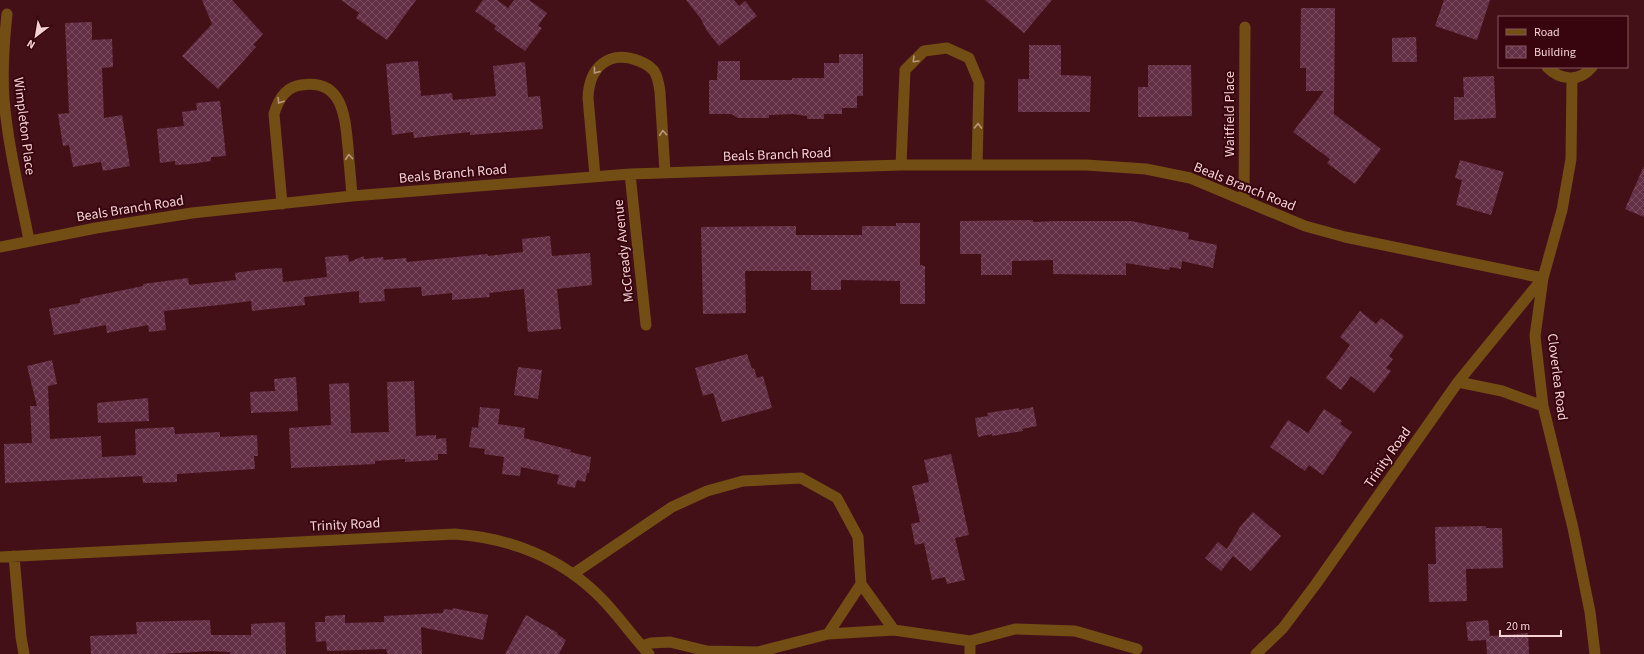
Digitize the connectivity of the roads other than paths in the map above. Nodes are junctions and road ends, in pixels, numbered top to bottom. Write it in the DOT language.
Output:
graph roads {
  1 [pos="7,14"];
  2 [pos="1245,27"];
  3 [pos="1548,68"];
  4 [pos="1591,68"];
  5 [pos="1572,78"];
  6 [pos="901,165"];
  7 [pos="977,165"];
  8 [pos="665,172"];
  9 [pos="630,174"];
  10 [pos="595,176"];
  11 [pos="352,196"];
  12 [pos="1244,201"];
  13 [pos="282,204"];
  14 [pos="30,240"];
  15 [pos="0,247"];
  16 [pos="1543,278"];
  17 [pos="646,325"];
  18 [pos="1458,382"];
  19 [pos="1543,406"];
  20 [pos="14,556"];
  21 [pos="0,557"];
  22 [pos="573,574"];
  23 [pos="861,584"];
  24 [pos="894,630"];
  25 [pos="828,634"];
  26 [pos="970,641"];
  27 [pos="1137,649"];
  28 [pos="644,651"];
  29 [pos="24,654"];
  30 [pos="970,654"];
  31 [pos="1256,654"];
  32 [pos="1595,654"];
  1 -- 14 [label="street, Wimpleton Place"];
  2 -- 12 [label="street, Waitfield Place"];
  3 -- 5 [label="street"];
  4 -- 5 [label="street"];
  5 -- 16 [label="street, Cloverlea Road"];
  6 -- 7 [label="street, Beals Branch Road"];
  7 -- 6 [label="street, one-way"];
  6 -- 8 [label="street, Beals Branch Road"];
  7 -- 12 [label="street, Beals Branch Road"];
  8 -- 9 [label="street, Beals Branch Road"];
  8 -- 10 [label="street, one-way"];
  9 -- 10 [label="street, Beals Branch Road"];
  9 -- 17 [label="street, McCready Avenue"];
  10 -- 11 [label="street, Beals Branch Road"];
  11 -- 13 [label="street, Beals Branch Road"];
  11 -- 13 [label="street, one-way"];
  12 -- 16 [label="street, Beals Branch Road"];
  13 -- 14 [label="street, Beals Branch Road"];
  14 -- 15 [label="street, Beals Branch Road"];
  16 -- 18 [label="street, Trinity Road"];
  16 -- 19 [label="street, Cloverlea Road"];
  18 -- 19 [label="street"];
  18 -- 31 [label="street, Trinity Road"];
  19 -- 32 [label="street, Cloverlea Road"];
  20 -- 21 [label="street, Trinity Road"];
  20 -- 22 [label="street, Trinity Road"];
  20 -- 29 [label="street"];
  22 -- 23 [label="street"];
  22 -- 28 [label="street, Trinity Road"];
  23 -- 24 [label="street"];
  23 -- 25 [label="street"];
  24 -- 25 [label="street"];
  24 -- 26 [label="street"];
  25 -- 28 [label="street"];
  26 -- 27 [label="street"];
  26 -- 30 [label="street"];
}
